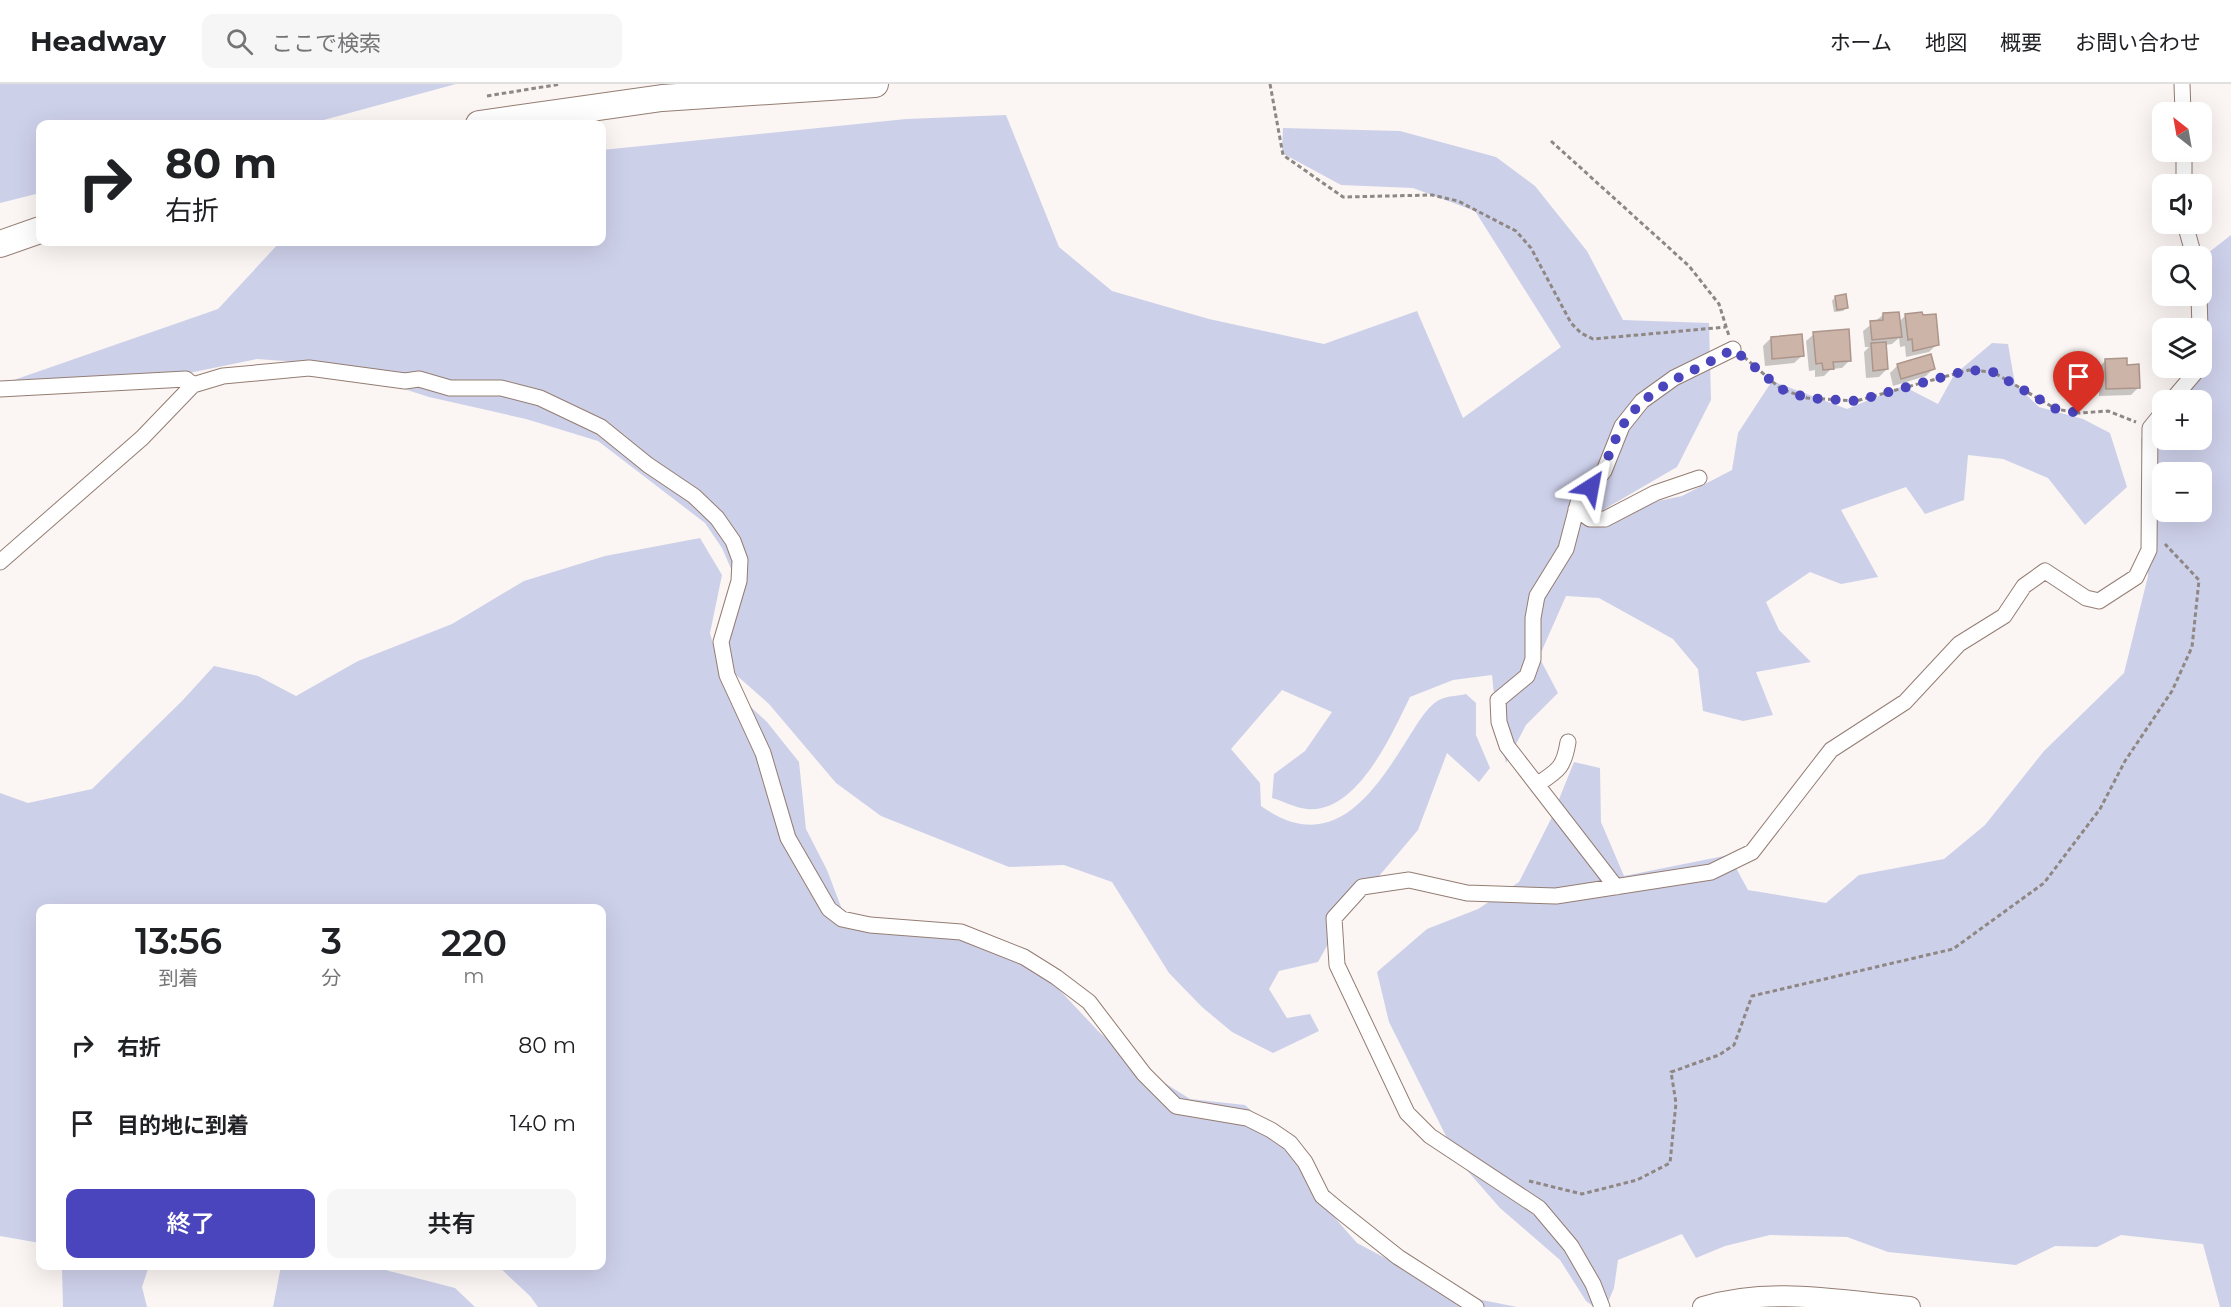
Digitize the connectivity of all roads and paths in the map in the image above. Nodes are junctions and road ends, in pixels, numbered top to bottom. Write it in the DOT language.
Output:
graph roads {
  1 [pos="561,84"];
  2 [pos="875,84"];
  3 [pos="1270,84"];
  4 [pos="2182,84"];
  5 [pos="487,96"];
  6 [pos="2183,102"];
  7 [pos="507,120"];
  8 [pos="1551,141"];
  9 [pos="36,231"];
  10 [pos="0,244"];
  11 [pos="1726,327"];
  12 [pos="1733,349"];
  13 [pos="2191,378"];
  14 [pos="193,386"];
  15 [pos="0,389"];
  16 [pos="2180,390"];
  17 [pos="2152,426"];
  18 [pos="2150,428"];
  19 [pos="1699,478"];
  20 [pos="1576,509"];
  21 [pos="2150,526"];
  22 [pos="0,562"];
  23 [pos="1568,742"];
  24 [pos="1538,784"];
  25 [pos="1616,887"];
  26 [pos="1527,1181"];
  27 [pos="1476,1307"];
  28 [pos="1602,1307"];
  29 [pos="1703,1307"];
  30 [pos="1910,1307"];
  1 -- 5 [label="path"];
  2 -- 7 [label="highway"];
  3 -- 11 [label="path"];
  4 -- 6 [label="street"];
  8 -- 11 [label="path"];
  9 -- 10 [label="highway"];
  11 -- 12 [label="path"];
  12 -- 18 [label="path"];
  12 -- 20 [label="street"];
  13 -- 16 [label="street"];
  14 -- 15 [label="street"];
  14 -- 22 [label="street"];
  14 -- 27 [label="street"];
  17 -- 18 [label="street"];
  18 -- 21 [label="street"];
  19 -- 20 [label="street"];
  20 -- 24 [label="street"];
  21 -- 25 [label="street"];
  21 -- 26 [label="path"];
  23 -- 24 [label="street"];
  24 -- 25 [label="street"];
  25 -- 28 [label="street"];
  29 -- 30 [label="street"];
}
